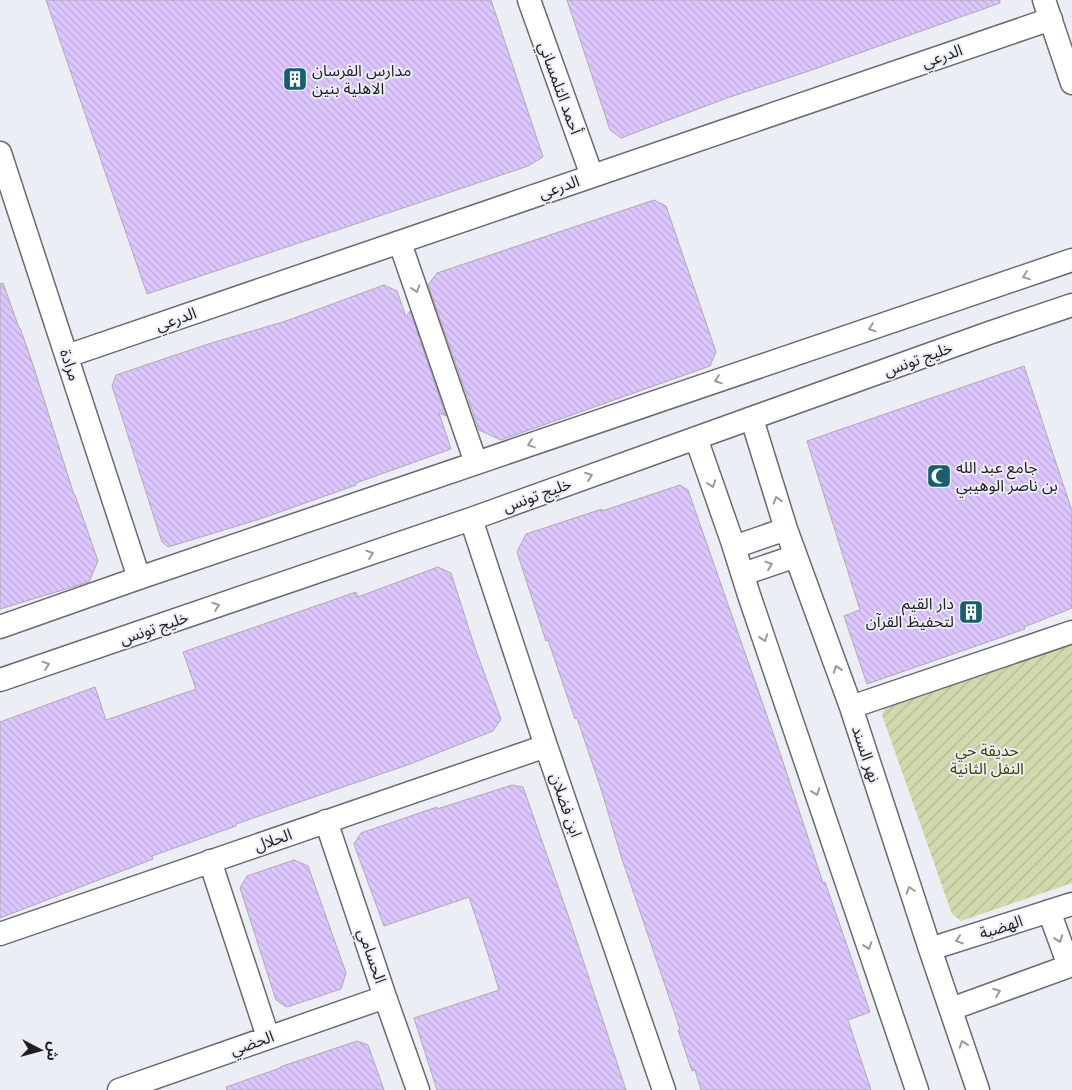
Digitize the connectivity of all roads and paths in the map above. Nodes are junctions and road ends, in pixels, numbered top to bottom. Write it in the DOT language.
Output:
graph roads {
  1 [pos="529,0"];
  2 [pos="1048,10"];
  3 [pos="1072,83"];
  4 [pos="0,153"];
  5 [pos="592,176"];
  6 [pos="400,242"];
  7 [pos="1072,260"];
  8 [pos="1072,305"];
  9 [pos="67,356"];
  10 [pos="752,418"];
  11 [pos="696,438"];
  12 [pos="476,463"];
  13 [pos="471,519"];
  14 [pos="786,529"];
  15 [pos="734,547"];
  16 [pos="796,556"];
  17 [pos="743,574"];
  18 [pos="139,578"];
  19 [pos="0,627"];
  20 [pos="1072,632"];
  21 [pos="0,680"];
  22 [pos="851,707"];
  23 [pos="546,746"];
  24 [pos="326,821"];
  25 [pos="210,861"];
  26 [pos="1072,904"];
  27 [pos="1049,912"];
  28 [pos="0,934"];
  29 [pos="930,949"];
  30 [pos="1070,965"];
  31 [pos="385,997"];
  32 [pos="951,1009"];
  33 [pos="268,1037"];
  34 [pos="119,1090"];
  35 [pos="418,1090"];
  36 [pos="664,1090"];
  37 [pos="917,1090"];
  38 [pos="978,1090"];
  1 -- 5 [label="street, أحمد التلمساني"];
  2 -- 3 [label="street"];
  2 -- 5 [label="street, الدرعي"];
  4 -- 9 [label="street, مرادة"];
  5 -- 6 [label="street, الدرعي"];
  6 -- 9 [label="street, الدرعي"];
  6 -- 12 [label="street, one-way"];
  7 -- 12 [label="street, one-way"];
  8 -- 10 [label="street, خليج تونس"];
  9 -- 18 [label="street, مرادة"];
  10 -- 11 [label="street, خليج تونس"];
  14 -- 10 [label="street, نهر السند, one-way"];
  13 -- 11 [label="street, خليج تونس, one-way"];
  11 -- 15 [label="street, one-way"];
  12 -- 18 [label="street"];
  21 -- 13 [label="street, خليج تونس, one-way"];
  13 -- 23 [label="street, ابن فضلان"];
  14 -- 15 [label="street"];
  14 -- 16 [label="street, نهر السند"];
  15 -- 17 [label="street"];
  17 -- 16 [label="street, one-way"];
  22 -- 16 [label="street, نهر السند, one-way"];
  17 -- 37 [label="street, one-way"];
  18 -- 19 [label="street"];
  20 -- 22 [label="street"];
  29 -- 22 [label="street, نهر السند, one-way"];
  23 -- 24 [label="street, الحلال"];
  23 -- 36 [label="street, ابن فضلان"];
  24 -- 25 [label="street, الحلال"];
  24 -- 31 [label="street, الحسامي"];
  25 -- 28 [label="street, الحلال"];
  25 -- 33 [label="street"];
  26 -- 27 [label="street, الهضبة"];
  27 -- 29 [label="street, الهضبة, one-way"];
  27 -- 30 [label="street, one-way"];
  29 -- 32 [label="street, نهر السند"];
  32 -- 30 [label="street, one-way"];
  31 -- 33 [label="street, الحضي"];
  31 -- 35 [label="street, الحسامي"];
  38 -- 32 [label="street, نهر السند, one-way"];
  33 -- 34 [label="street, الحضي"];
}
